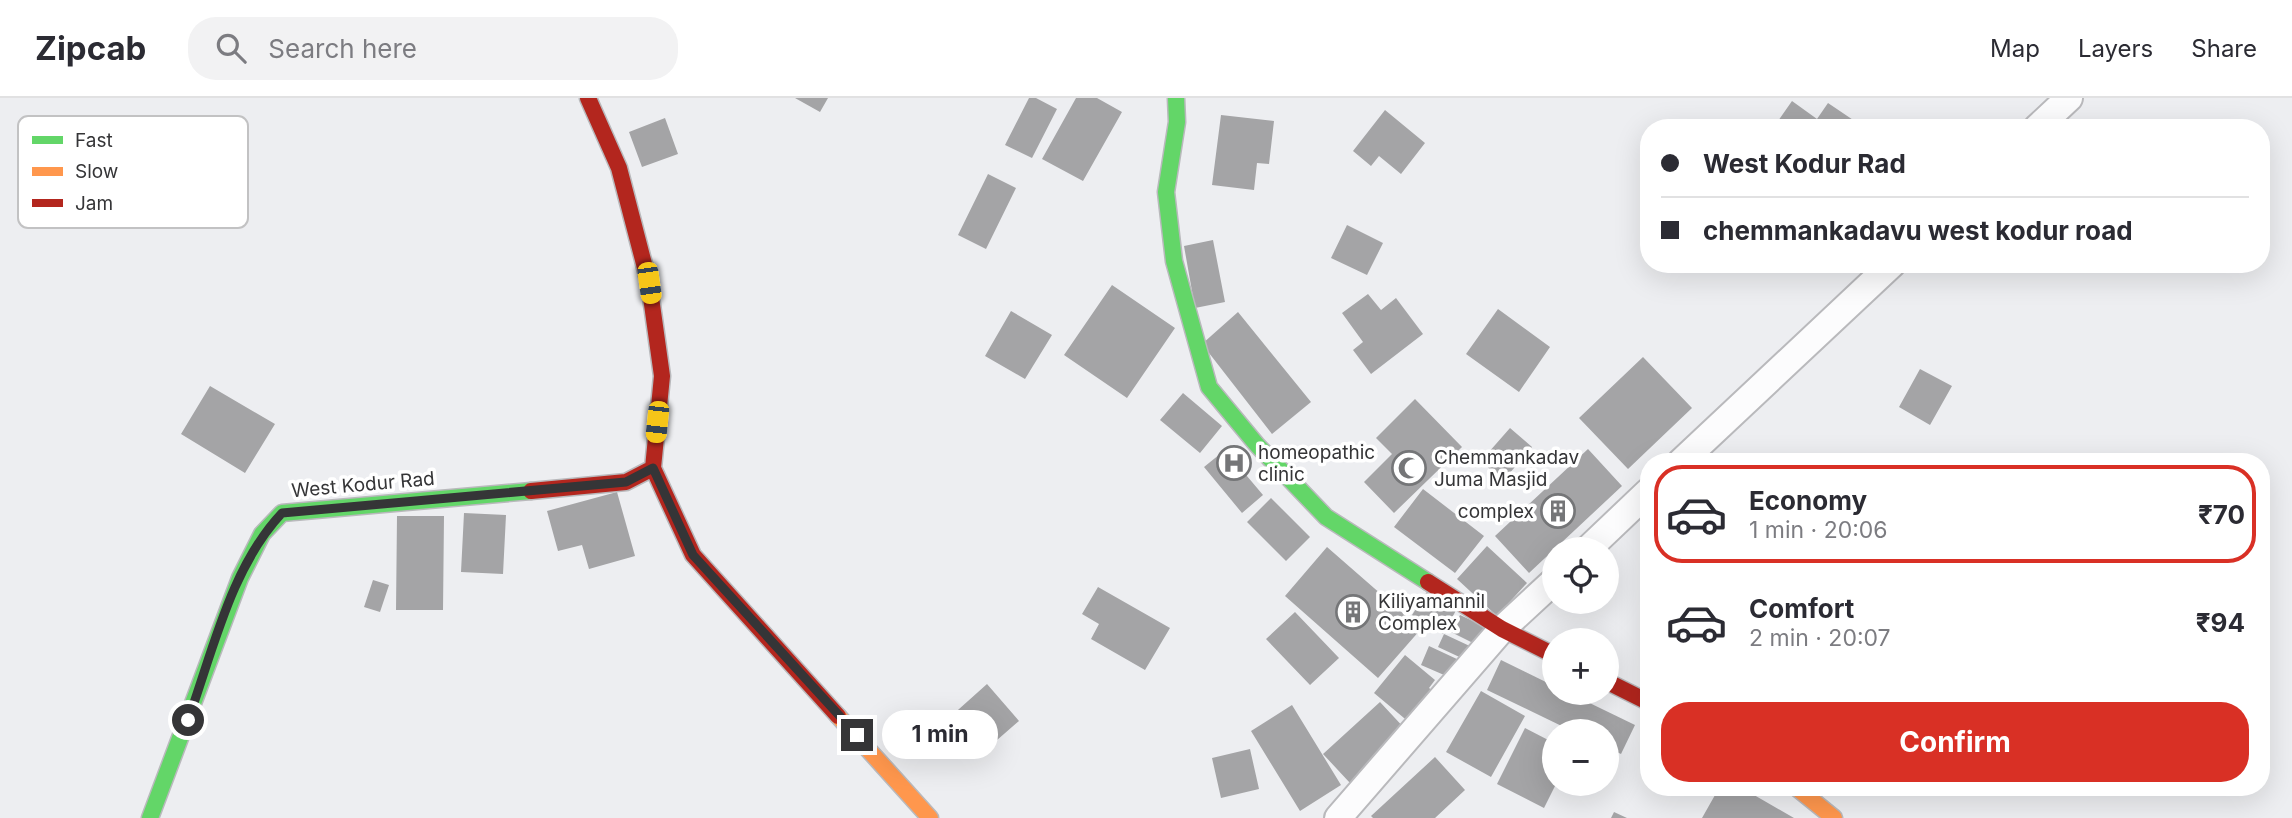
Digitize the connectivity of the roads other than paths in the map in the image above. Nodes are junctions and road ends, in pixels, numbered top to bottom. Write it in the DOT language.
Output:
graph roads {
  1 [pos="588,98"];
  2 [pos="1176,98"];
  3 [pos="2069,98"];
  4 [pos="2047,119"];
  5 [pos="1882,273"];
  6 [pos="1691,453"];
  7 [pos="653,468"];
  8 [pos="1640,500"];
  9 [pos="1601,537"];
  10 [pos="1542,592"];
  11 [pos="1502,629"];
  12 [pos="1542,649"];
  13 [pos="1619,688"];
  14 [pos="1640,698"];
  15 [pos="1807,796"];
  16 [pos="1341,817"];
  17 [pos="150,818"];
  18 [pos="930,818"];
  19 [pos="1834,818"];
  1 -- 7 [label="street"];
  2 -- 11 [label="street"];
  3 -- 4 [label="street"];
  5 -- 6 [label="street"];
  7 -- 17 [label="street, West Kodur Rad"];
  7 -- 18 [label="street"];
  8 -- 9 [label="street"];
  10 -- 11 [label="street"];
  11 -- 12 [label="street"];
  11 -- 16 [label="street"];
  13 -- 14 [label="street"];
  15 -- 19 [label="street"];
}
